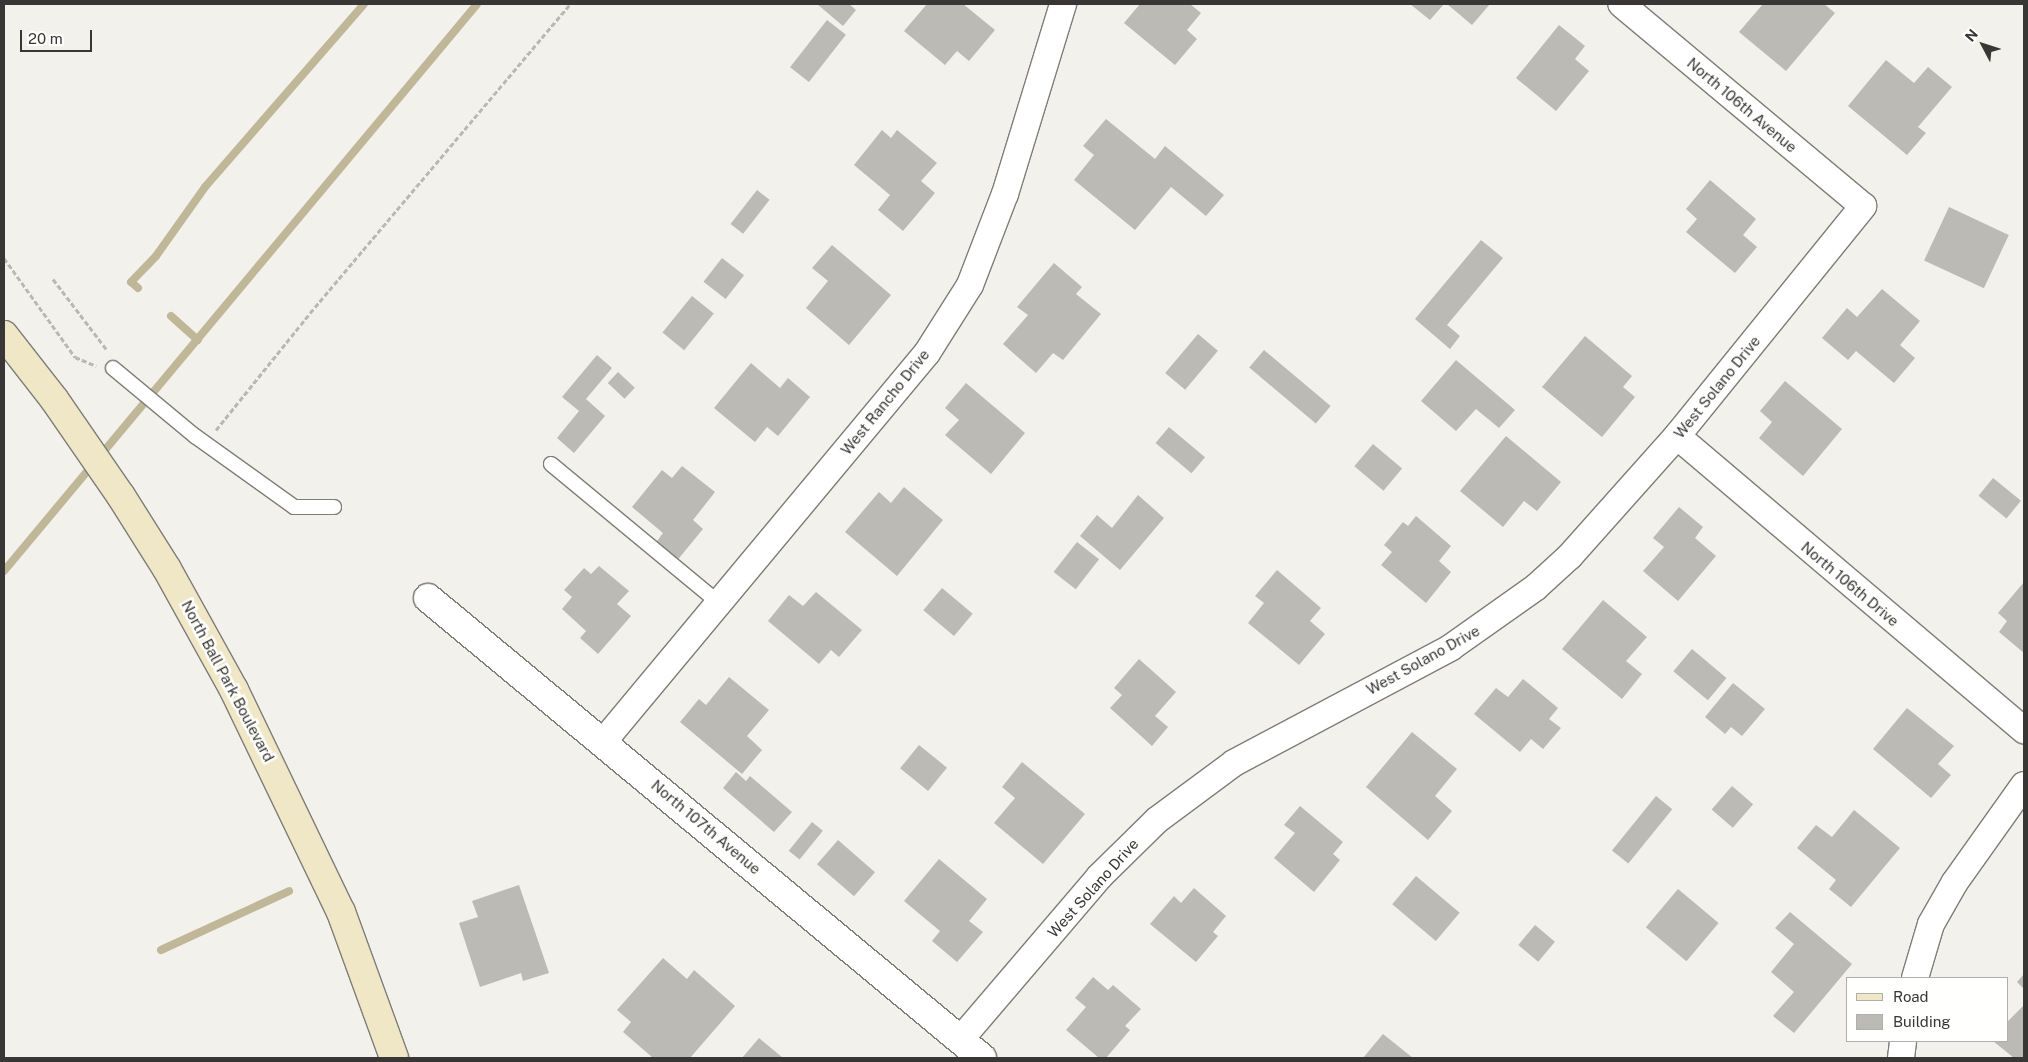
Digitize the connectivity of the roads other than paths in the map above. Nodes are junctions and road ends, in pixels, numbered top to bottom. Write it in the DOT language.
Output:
graph roads {
  1 [pos="1063,4"];
  2 [pos="1621,4"];
  3 [pos="1863,206"];
  4 [pos="4,335"];
  5 [pos="113,368"];
  6 [pos="1677,436"];
  7 [pos="551,464"];
  8 [pos="334,507"];
  9 [pos="428,598"];
  10 [pos="718,602"];
  11 [pos="2024,730"];
  12 [pos="603,742"];
  13 [pos="2024,785"];
  14 [pos="1915,977"];
  15 [pos="960,1040"];
  16 [pos="1903,1042"];
  17 [pos="394,1058"];
  18 [pos="982,1058"];
  19 [pos="1901,1058"];
  1 -- 10 [label="street, West Rancho Drive"];
  2 -- 3 [label="street, North 106th Avenue"];
  3 -- 6 [label="street, West Solano Drive"];
  4 -- 17 [label="main road, North Ball Park Boulevard"];
  5 -- 8 [label="lane"];
  6 -- 11 [label="street, North 106th Drive"];
  6 -- 15 [label="street, West Solano Drive"];
  7 -- 10 [label="lane"];
  9 -- 12 [label="street, North 107th Avenue"];
  10 -- 12 [label="street, West Rancho Drive"];
  12 -- 15 [label="street, North 107th Avenue"];
  13 -- 14 [label="street"];
  15 -- 18 [label="street, North 107th Avenue"];
  16 -- 19 [label="street"];
}
